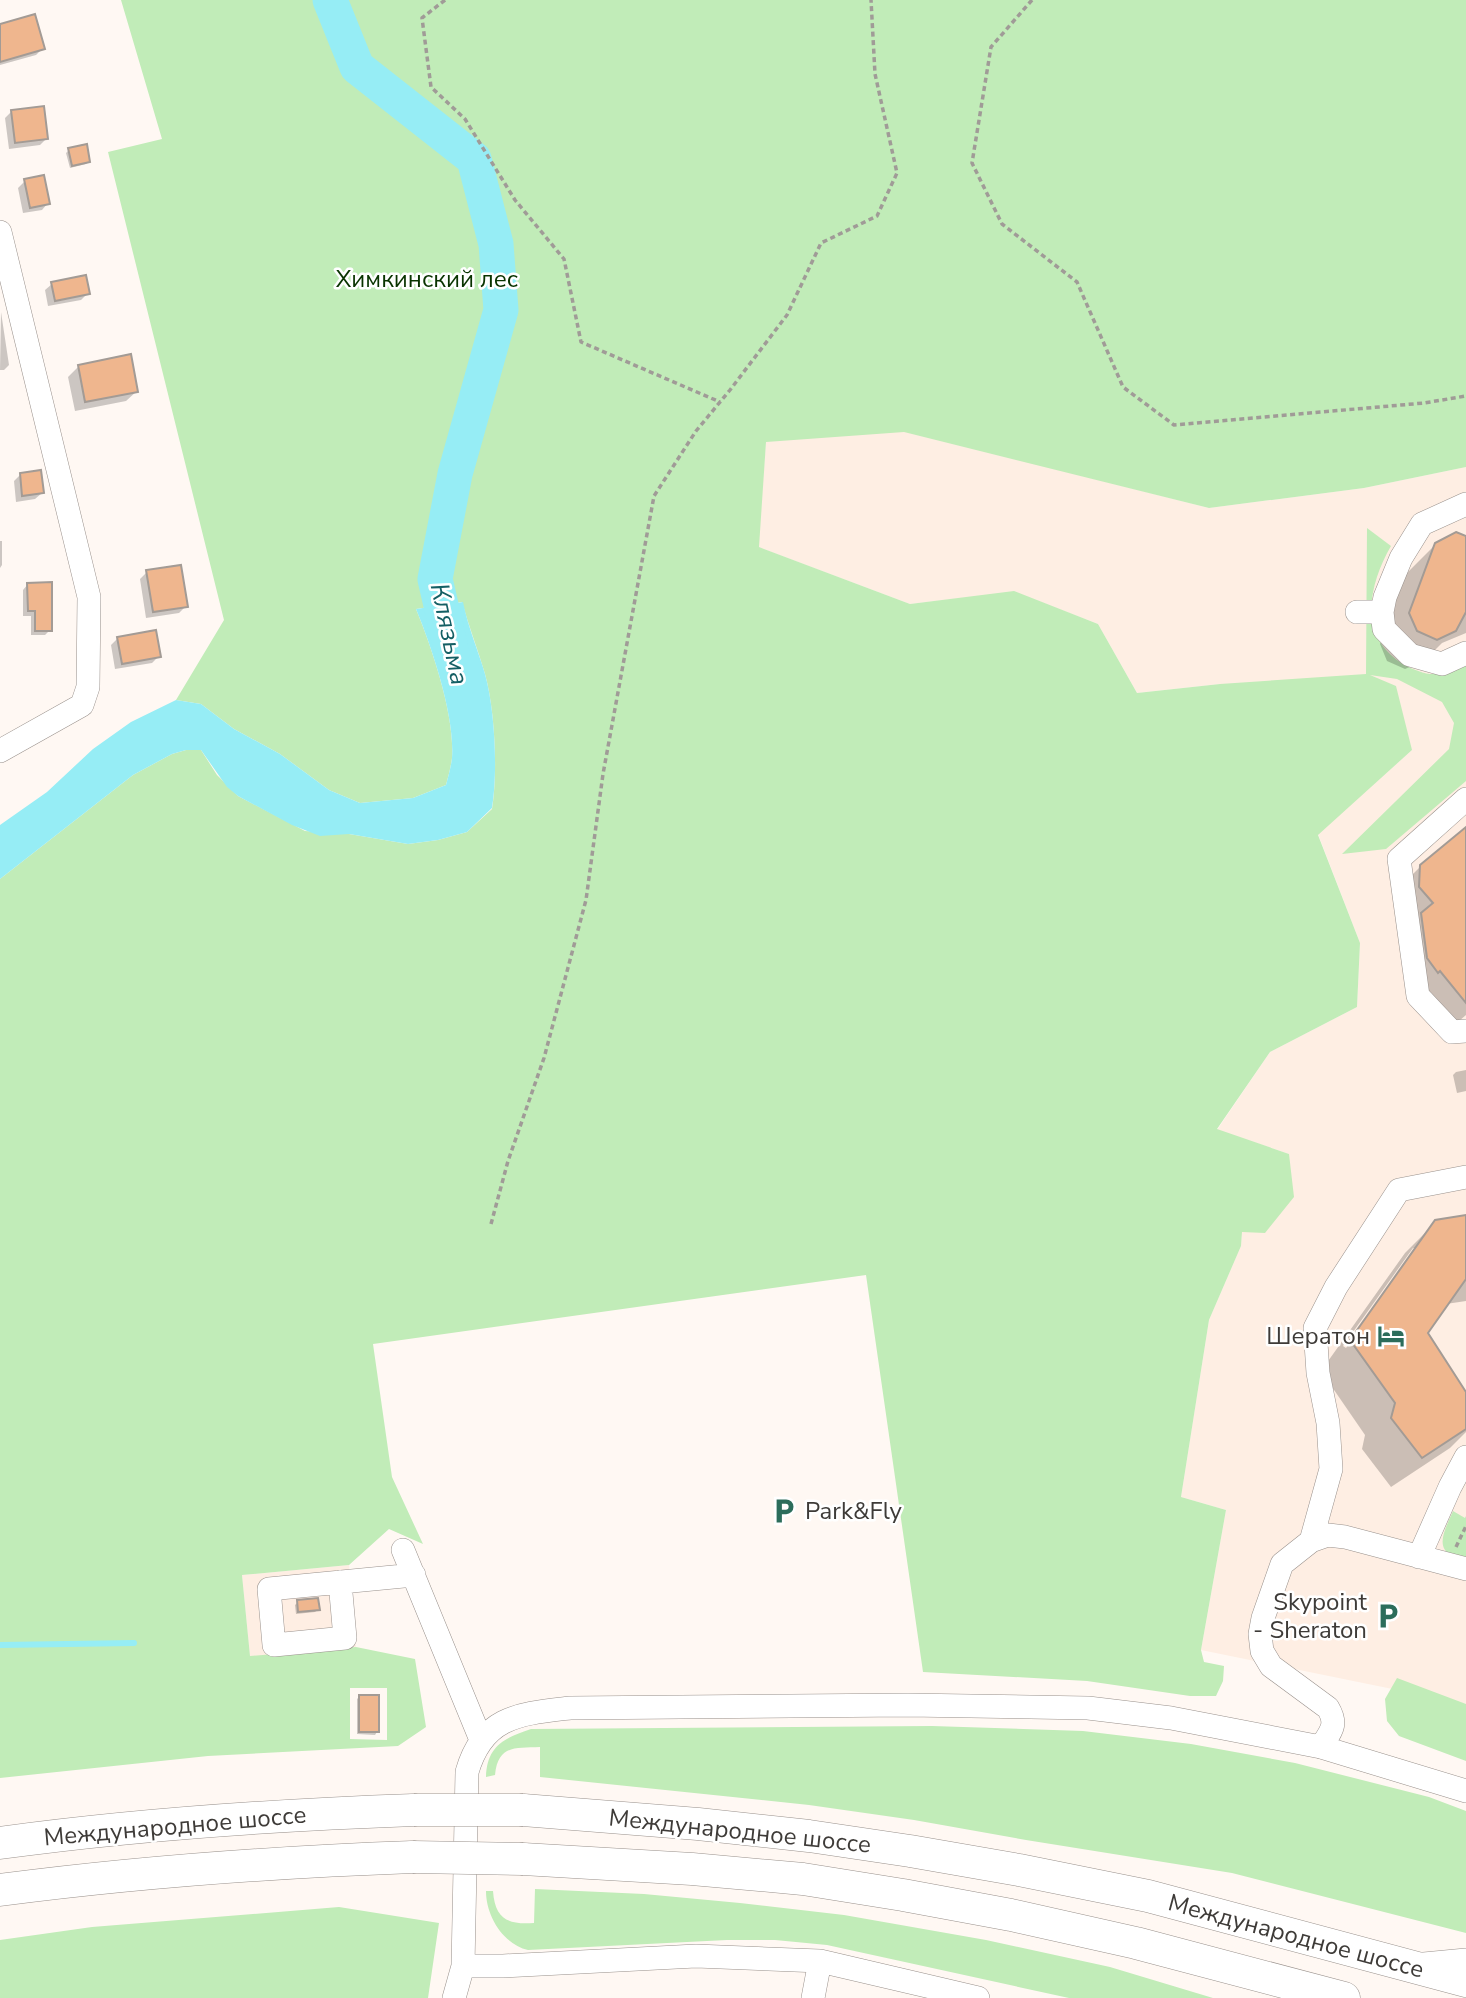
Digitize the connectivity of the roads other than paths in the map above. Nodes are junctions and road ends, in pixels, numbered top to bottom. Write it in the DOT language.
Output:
graph roads {
  1 [pos="0,232"];
  2 [pos="1466,504"];
  3 [pos="1357,612"];
  4 [pos="1382,612"];
  5 [pos="1466,653"];
  6 [pos="0,751"];
  7 [pos="1466,799"];
  8 [pos="1466,1031"];
  9 [pos="1466,1177"];
  10 [pos="1466,1457"];
  11 [pos="1311,1541"];
  12 [pos="403,1550"];
  13 [pos="1419,1557"];
  14 [pos="1466,1569"];
  15 [pos="414,1575"];
  16 [pos="340,1582"];
  17 [pos="481,1740"];
  18 [pos="1321,1747"];
  19 [pos="1466,1791"];
  20 [pos="0,1843"];
  21 [pos="0,1890"];
  22 [pos="1466,1960"];
  23 [pos="820,1961"];
  24 [pos="463,1966"];
  25 [pos="1407,1966"];
  26 [pos="1466,1981"];
  27 [pos="454,1998"];
  28 [pos="813,1998"];
  29 [pos="978,1998"];
  30 [pos="1344,1998"];
  1 -- 6 [label="street"];
  2 -- 4 [label="street"];
  3 -- 4 [label="street"];
  4 -- 5 [label="street"];
  7 -- 8 [label="street"];
  9 -- 11 [label="street"];
  10 -- 13 [label="street"];
  11 -- 13 [label="street"];
  11 -- 18 [label="street"];
  12 -- 15 [label="street"];
  13 -- 14 [label="street"];
  15 -- 16 [label="street"];
  15 -- 17 [label="street"];
  17 -- 18 [label="street"];
  17 -- 24 [label="street"];
  18 -- 19 [label="street"];
  20 -- 25 [label="highway, Международное шоссе, bridge"];
  21 -- 30 [label="highway, Международное шоссе, bridge"];
  22 -- 25 [label="street"];
  23 -- 24 [label="street"];
  23 -- 28 [label="street"];
  23 -- 29 [label="street"];
  24 -- 27 [label="street"];
  25 -- 26 [label="highway, Международное шоссе"];
}
